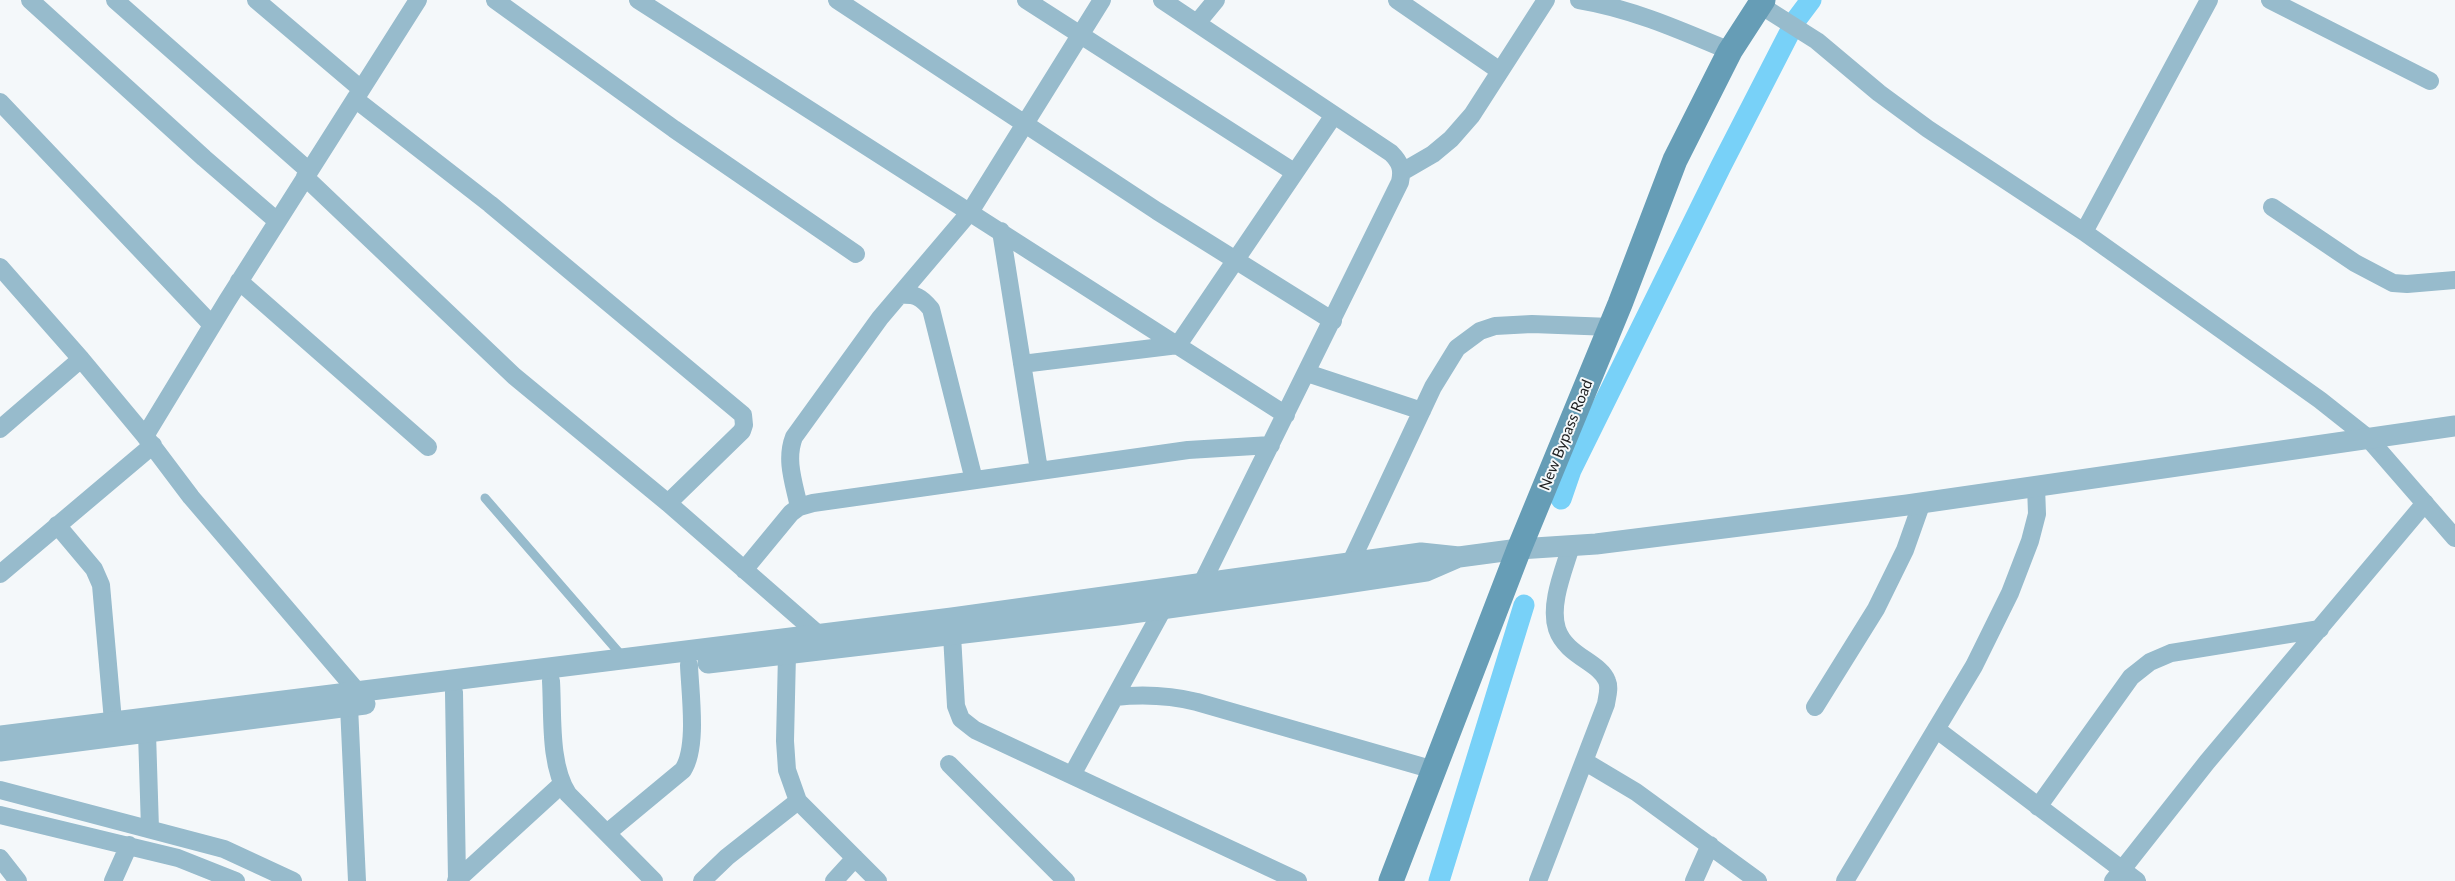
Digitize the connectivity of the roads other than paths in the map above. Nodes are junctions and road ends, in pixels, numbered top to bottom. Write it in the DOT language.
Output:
graph roads {
  1 [pos="30,0"];
  2 [pos="115,0"];
  3 [pos="256,0"];
  4 [pos="494,0"];
  5 [pos="638,0"];
  6 [pos="837,0"];
  7 [pos="1026,0"];
  8 [pos="1102,0"];
  9 [pos="1162,0"];
  10 [pos="1216,0"];
  11 [pos="1397,0"];
  12 [pos="1546,0"];
  13 [pos="1579,0"];
  14 [pos="2210,0"];
  15 [pos="2270,0"];
  16 [pos="412,2"];
  17 [pos="1767,7"];
  18 [pos="1197,24"];
  19 [pos="1080,35"];
  20 [pos="1730,51"];
  21 [pos="1500,71"];
  22 [pos="2430,81"];
  23 [pos="358,94"];
  24 [pos="0,102"];
  25 [pos="1334,115"];
  26 [pos="1025,124"];
  27 [pos="1294,172"];
  28 [pos="1402,172"];
  29 [pos="307,174"];
  30 [pos="2272,207"];
  31 [pos="970,212"];
  32 [pos="278,221"];
  33 [pos="1001,231"];
  34 [pos="2084,232"];
  35 [pos="856,254"];
  36 [pos="1234,259"];
  37 [pos="0,267"];
  38 [pos="2455,280"];
  39 [pos="239,281"];
  40 [pos="900,295"];
  41 [pos="1333,321"];
  42 [pos="212,325"];
  43 [pos="1611,327"];
  44 [pos="1178,345"];
  45 [pos="82,359"];
  46 [pos="1022,364"];
  47 [pos="1307,373"];
  48 [pos="1422,411"];
  49 [pos="1286,415"];
  50 [pos="2455,426"];
  51 [pos="0,429"];
  52 [pos="2368,438"];
  53 [pos="149,440"];
  54 [pos="1271,445"];
  55 [pos="428,447"];
  56 [pos="1039,470"];
  57 [pos="974,480"];
  58 [pos="2036,486"];
  59 [pos="485,498"];
  60 [pos="1922,502"];
  61 [pos="668,503"];
  62 [pos="2424,503"];
  63 [pos="799,506"];
  64 [pos="57,525"];
  65 [pos="2455,538"];
  66 [pos="1571,546"];
  67 [pos="1519,549"];
  68 [pos="1459,557"];
  69 [pos="1350,564"];
  70 [pos="744,570"];
  71 [pos="0,574"];
  72 [pos="1201,584"];
  73 [pos="1164,609"];
  74 [pos="2320,629"];
  75 [pos="818,634"];
  76 [pos="952,635"];
  77 [pos="787,654"];
  78 [pos="624,658"];
  79 [pos="689,665"];
  80 [pos="551,681"];
  81 [pos="454,692"];
  82 [pos="1115,697"];
  83 [pos="353,699"];
  84 [pos="1815,707"];
  85 [pos="113,721"];
  86 [pos="1936,729"];
  87 [pos="147,733"];
  88 [pos="0,736"];
  89 [pos="0,751"];
  90 [pos="1584,761"];
  91 [pos="950,764"];
  92 [pos="1434,770"];
  93 [pos="1072,775"];
  94 [pos="562,784"];
  95 [pos="0,790"];
  96 [pos="798,801"];
  97 [pos="2038,807"];
  98 [pos="0,815"];
  99 [pos="150,828"];
  100 [pos="607,833"];
  101 [pos="129,845"];
  102 [pos="1710,845"];
  103 [pos="0,858"];
  104 [pos="855,858"];
  105 [pos="2118,876"];
  106 [pos="18,881"];
  107 [pos="113,881"];
  108 [pos="236,881"];
  109 [pos="293,881"];
  110 [pos="357,881"];
  111 [pos="456,881"];
  112 [pos="654,881"];
  113 [pos="702,881"];
  114 [pos="834,881"];
  115 [pos="878,881"];
  116 [pos="1066,881"];
  117 [pos="1298,881"];
  118 [pos="1391,881"];
  119 [pos="1538,881"];
  120 [pos="1694,881"];
  121 [pos="1758,881"];
  122 [pos="1845,881"];
  123 [pos="2137,881"];
  1 -- 32 [label="street"];
  2 -- 29 [label="street"];
  3 -- 23 [label="street"];
  4 -- 35 [label="street"];
  5 -- 31 [label="street"];
  6 -- 26 [label="street"];
  7 -- 19 [label="street"];
  8 -- 19 [label="street"];
  9 -- 18 [label="street"];
  10 -- 18 [label="street"];
  11 -- 21 [label="street"];
  12 -- 21 [label="street"];
  13 -- 20 [label="street"];
  14 -- 34 [label="street"];
  15 -- 22 [label="street"];
  16 -- 23 [label="street"];
  17 -- 20 [label="main road, New Bypass Road"];
  17 -- 34 [label="street"];
  18 -- 25 [label="street"];
  19 -- 26 [label="street"];
  19 -- 27 [label="street"];
  20 -- 43 [label="main road, New Bypass Road"];
  21 -- 28 [label="street"];
  23 -- 29 [label="street"];
  23 -- 61 [label="street"];
  24 -- 42 [label="street"];
  25 -- 27 [label="street"];
  25 -- 28 [label="street"];
  26 -- 31 [label="street"];
  26 -- 36 [label="street"];
  27 -- 36 [label="street"];
  28 -- 41 [label="street"];
  29 -- 32 [label="street"];
  29 -- 61 [label="street"];
  30 -- 38 [label="street"];
  31 -- 33 [label="street"];
  31 -- 40 [label="street"];
  32 -- 39 [label="street"];
  33 -- 44 [label="street"];
  33 -- 46 [label="street"];
  34 -- 52 [label="street"];
  36 -- 41 [label="street"];
  36 -- 44 [label="street"];
  37 -- 45 [label="street"];
  39 -- 42 [label="street"];
  39 -- 55 [label="street"];
  40 -- 57 [label="street"];
  40 -- 63 [label="street"];
  41 -- 47 [label="street"];
  42 -- 53 [label="street"];
  43 -- 48 [label="street"];
  43 -- 67 [label="main road, New Bypass Road"];
  44 -- 46 [label="street"];
  44 -- 49 [label="street"];
  45 -- 51 [label="street"];
  45 -- 53 [label="street"];
  46 -- 56 [label="street"];
  47 -- 48 [label="street"];
  47 -- 49 [label="street"];
  48 -- 69 [label="street"];
  49 -- 54 [label="street"];
  50 -- 52 [label="street"];
  52 -- 58 [label="street"];
  52 -- 62 [label="street"];
  53 -- 64 [label="street"];
  53 -- 83 [label="street"];
  54 -- 56 [label="street"];
  54 -- 72 [label="street"];
  56 -- 57 [label="street"];
  57 -- 63 [label="street"];
  58 -- 60 [label="street"];
  58 -- 86 [label="street"];
  59 -- 78 [label="lane"];
  60 -- 66 [label="street"];
  60 -- 84 [label="street"];
  61 -- 70 [label="street"];
  62 -- 65 [label="street"];
  62 -- 74 [label="street"];
  63 -- 70 [label="street"];
  64 -- 71 [label="street"];
  64 -- 85 [label="street"];
  66 -- 67 [label="street"];
  66 -- 90 [label="street"];
  67 -- 68 [label="street"];
  67 -- 92 [label="main road, New Bypass Road"];
  68 -- 69 [label="street"];
  68 -- 73 [label="street"];
  69 -- 72 [label="street"];
  70 -- 75 [label="street"];
  72 -- 75 [label="street"];
  73 -- 76 [label="street"];
  73 -- 82 [label="street"];
  74 -- 97 [label="street"];
  74 -- 105 [label="street"];
  75 -- 78 [label="street"];
  76 -- 77 [label="street"];
  76 -- 93 [label="street"];
  77 -- 79 [label="street"];
  77 -- 96 [label="street"];
  78 -- 83 [label="street"];
  79 -- 80 [label="street"];
  79 -- 100 [label="street"];
  80 -- 81 [label="street"];
  80 -- 94 [label="street"];
  81 -- 83 [label="street"];
  81 -- 111 [label="street"];
  82 -- 92 [label="street"];
  82 -- 93 [label="street"];
  83 -- 85 [label="street"];
  83 -- 87 [label="street"];
  83 -- 110 [label="street"];
  85 -- 88 [label="street"];
  86 -- 97 [label="street"];
  86 -- 122 [label="street"];
  87 -- 89 [label="street"];
  87 -- 99 [label="street"];
  90 -- 102 [label="street"];
  90 -- 119 [label="street"];
  91 -- 116 [label="street"];
  92 -- 118 [label="main road, New Bypass Road"];
  93 -- 117 [label="street"];
  94 -- 100 [label="street"];
  94 -- 111 [label="street"];
  95 -- 99 [label="street"];
  96 -- 104 [label="street"];
  96 -- 113 [label="street"];
  97 -- 105 [label="street"];
  98 -- 101 [label="street"];
  99 -- 109 [label="street"];
  100 -- 112 [label="street"];
  101 -- 107 [label="street"];
  101 -- 108 [label="street"];
  102 -- 120 [label="street"];
  102 -- 121 [label="street"];
  103 -- 106 [label="street"];
  104 -- 114 [label="street"];
  104 -- 115 [label="street"];
  105 -- 123 [label="street"];
}
